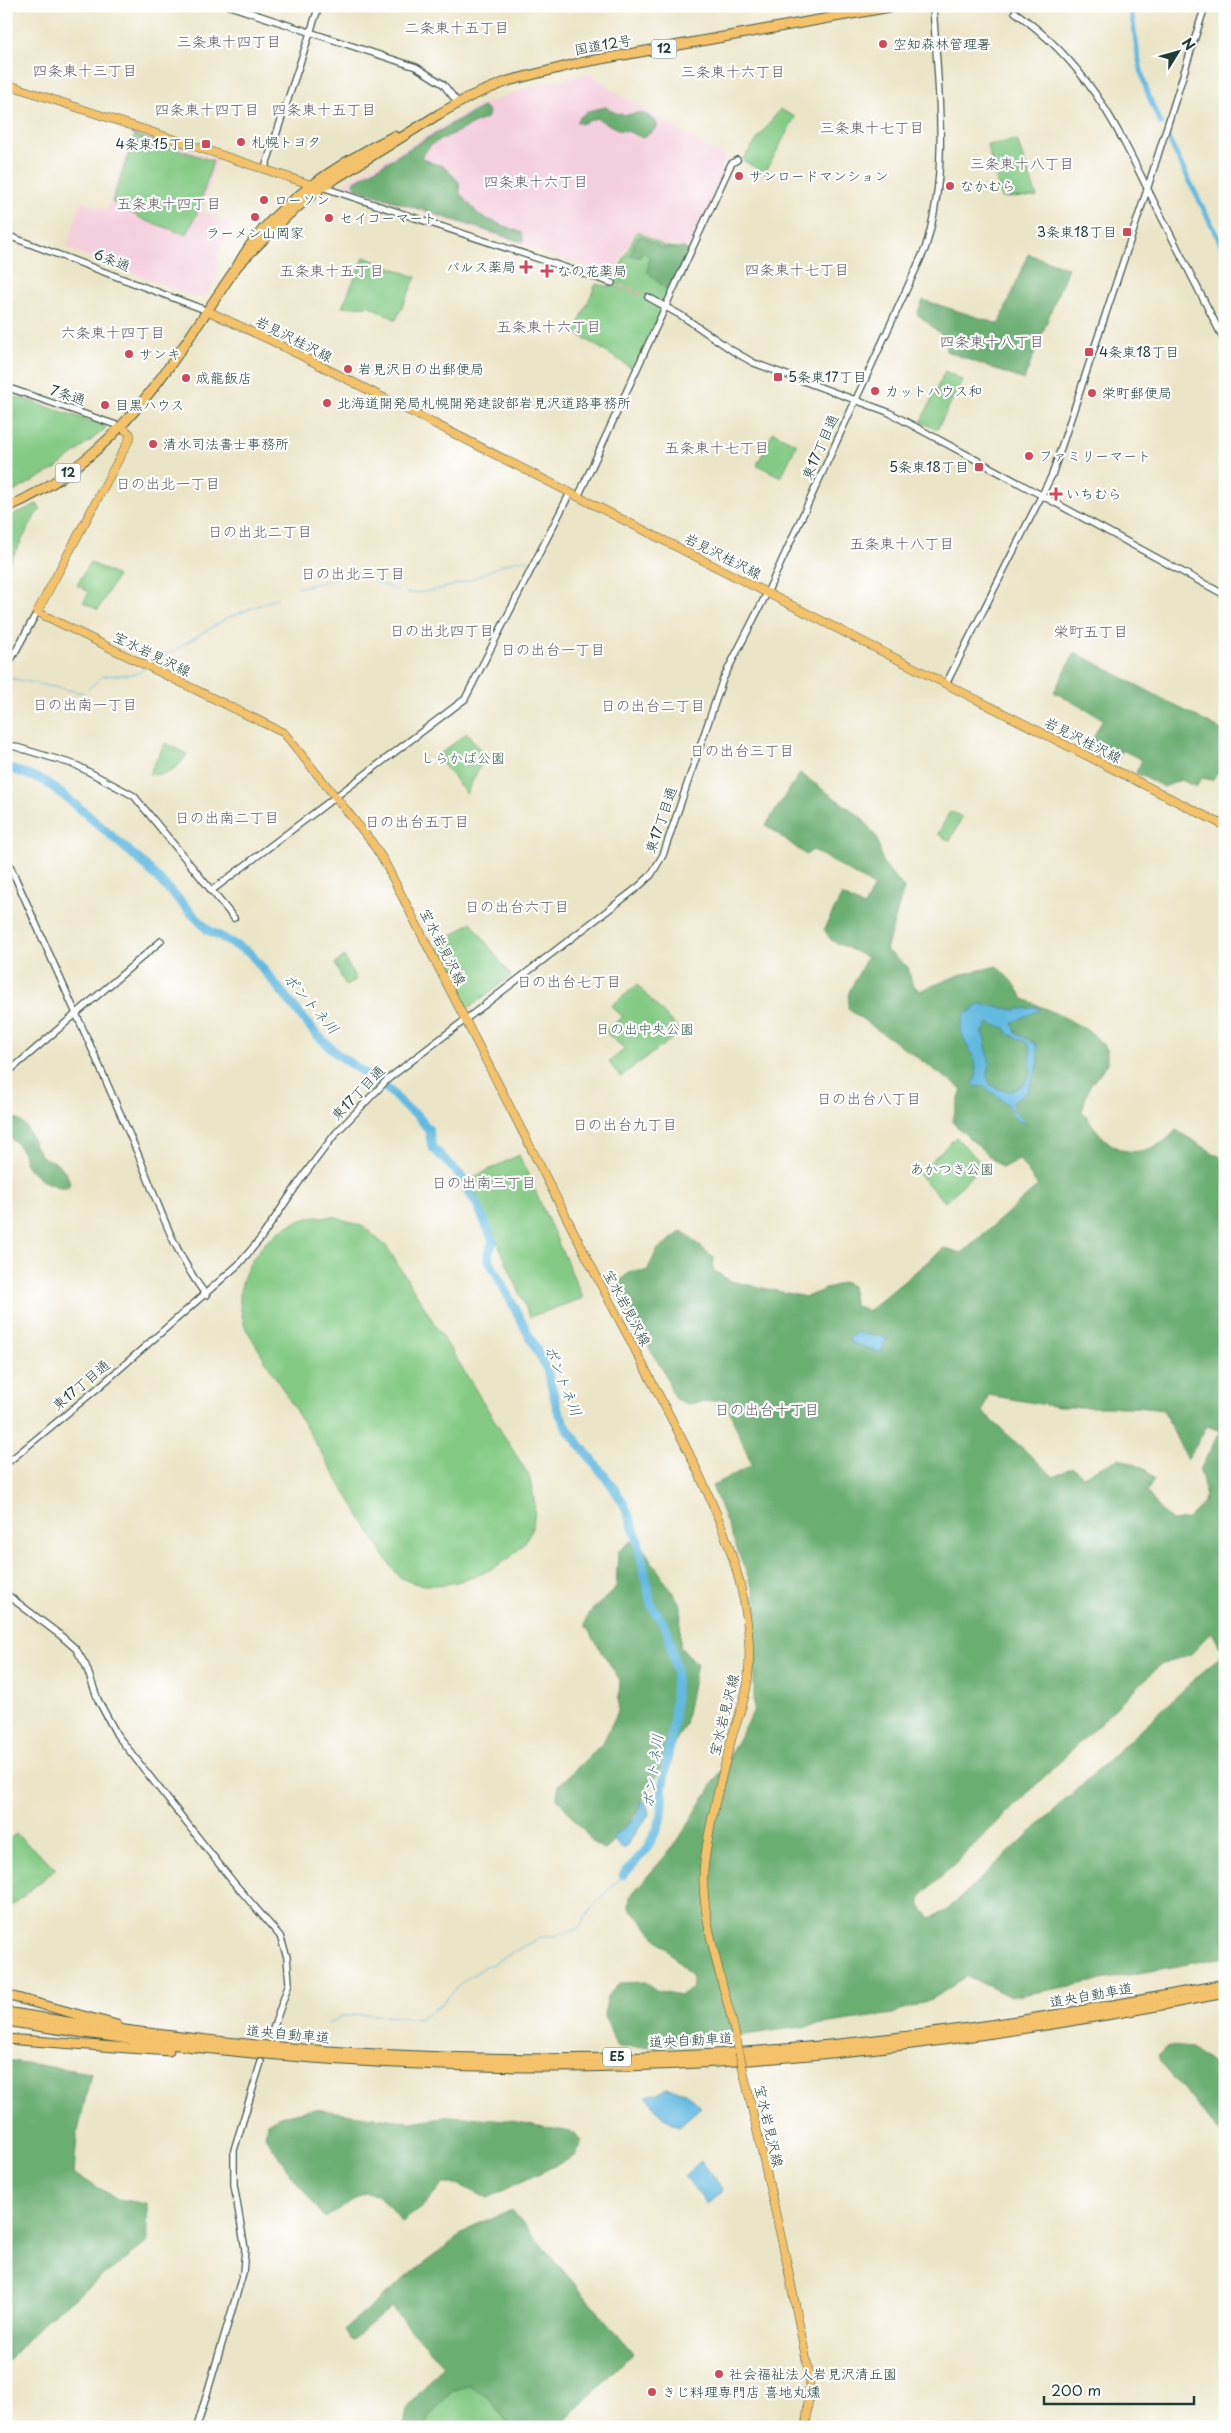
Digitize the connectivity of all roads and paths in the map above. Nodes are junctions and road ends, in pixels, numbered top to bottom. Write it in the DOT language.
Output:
graph roads {
  1 [pos="230,6"];
  2 [pos="319,6"];
  3 [pos="896,6"];
  4 [pos="933,6"];
  5 [pos="1205,6"];
  6 [pos="1015,12"];
  7 [pos="310,33"];
  8 [pos="6,84"];
  9 [pos="458,103"];
  10 [pos="737,160"];
  11 [pos="265,168"];
  12 [pos="318,186"];
  13 [pos="1147,188"];
  14 [pos="6,235"];
  15 [pos="612,283"];
  16 [pos="648,297"];
  17 [pos="667,307"];
  18 [pos="208,311"];
  19 [pos="1225,342"];
  20 [pos="6,387"];
  21 [pos="856,399"];
  22 [pos="122,427"];
  23 [pos="574,495"];
  24 [pos="1042,495"];
  25 [pos="6,508"];
  26 [pos="767,593"];
  27 [pos="1225,595"];
  28 [pos="37,612"];
  29 [pos="6,669"];
  30 [pos="946,684"];
  31 [pos="6,744"];
  32 [pos="336,797"];
  33 [pos="1225,826"];
  34 [pos="6,857"];
  35 [pos="211,891"];
  36 [pos="234,918"];
  37 [pos="161,940"];
  38 [pos="76,1014"];
  39 [pos="465,1018"];
  40 [pos="6,1074"];
  41 [pos="206,1294"];
  42 [pos="6,1464"];
  43 [pos="6,1594"];
  44 [pos="1225,1984"];
  45 [pos="1225,1993"];
  46 [pos="6,1996"];
  47 [pos="6,2012"];
  48 [pos="6,2021"];
  49 [pos="271,2035"];
  50 [pos="169,2036"];
  51 [pos="6,2039"];
  52 [pos="244,2053"];
  53 [pos="261,2062"];
  54 [pos="197,2427"];
  55 [pos="806,2427"];
  1 -- 7 [label="street"];
  2 -- 7 [label="street"];
  3 -- 9 [label="highway, 国道12号 / 12"];
  4 -- 21 [label="street, 東17丁目通"];
  5 -- 13 [label="street"];
  6 -- 13 [label="street"];
  7 -- 9 [label="street"];
  7 -- 11 [label="street"];
  8 -- 11 [label="main road"];
  9 -- 12 [label="highway, 国道12号 / 12"];
  10 -- 17 [label="street"];
  11 -- 12 [label="main road"];
  12 -- 15 [label="street"];
  12 -- 18 [label="highway, 12"];
  13 -- 19 [label="street"];
  13 -- 24 [label="street"];
  14 -- 18 [label="street, 6条通"];
  16 -- 17 [label="street"];
  17 -- 21 [label="street"];
  17 -- 23 [label="street"];
  18 -- 22 [label="highway, 12"];
  18 -- 23 [label="main road, 岩見沢桂沢線"];
  20 -- 22 [label="street, 7条通"];
  21 -- 24 [label="street"];
  21 -- 26 [label="street, 東17丁目通"];
  22 -- 25 [label="highway, 12"];
  22 -- 28 [label="main road"];
  23 -- 26 [label="main road, 岩見沢桂沢線"];
  23 -- 32 [label="street"];
  24 -- 27 [label="street"];
  24 -- 30 [label="street"];
  26 -- 30 [label="main road, 岩見沢桂沢線"];
  26 -- 39 [label="street, 東17丁目通"];
  28 -- 29 [label="street"];
  28 -- 32 [label="main road, 宝水岩見沢線"];
  30 -- 33 [label="main road, 岩見沢桂沢線"];
  31 -- 35 [label="street"];
  32 -- 35 [label="street"];
  32 -- 39 [label="main road, 宝水岩見沢線"];
  34 -- 38 [label="street"];
  35 -- 36 [label="street"];
  37 -- 38 [label="street"];
  38 -- 40 [label="street"];
  38 -- 41 [label="street"];
  39 -- 41 [label="street, 東17丁目通"];
  39 -- 55 [label="main road, 宝水岩見沢線, bridge"];
  41 -- 42 [label="street, 東17丁目通"];
  43 -- 49 [label="street"];
  44 -- 50 [label="highway, 道央自動車道 / E5"];
  45 -- 52 [label="highway, 道央自動車道 / E5"];
  46 -- 50 [label="highway"];
  47 -- 50 [label="highway, 道央自動車道 / E5"];
  48 -- 52 [label="highway, 道央自動車道 / E5"];
  51 -- 52 [label="highway"];
  53 -- 54 [label="street"];
}
